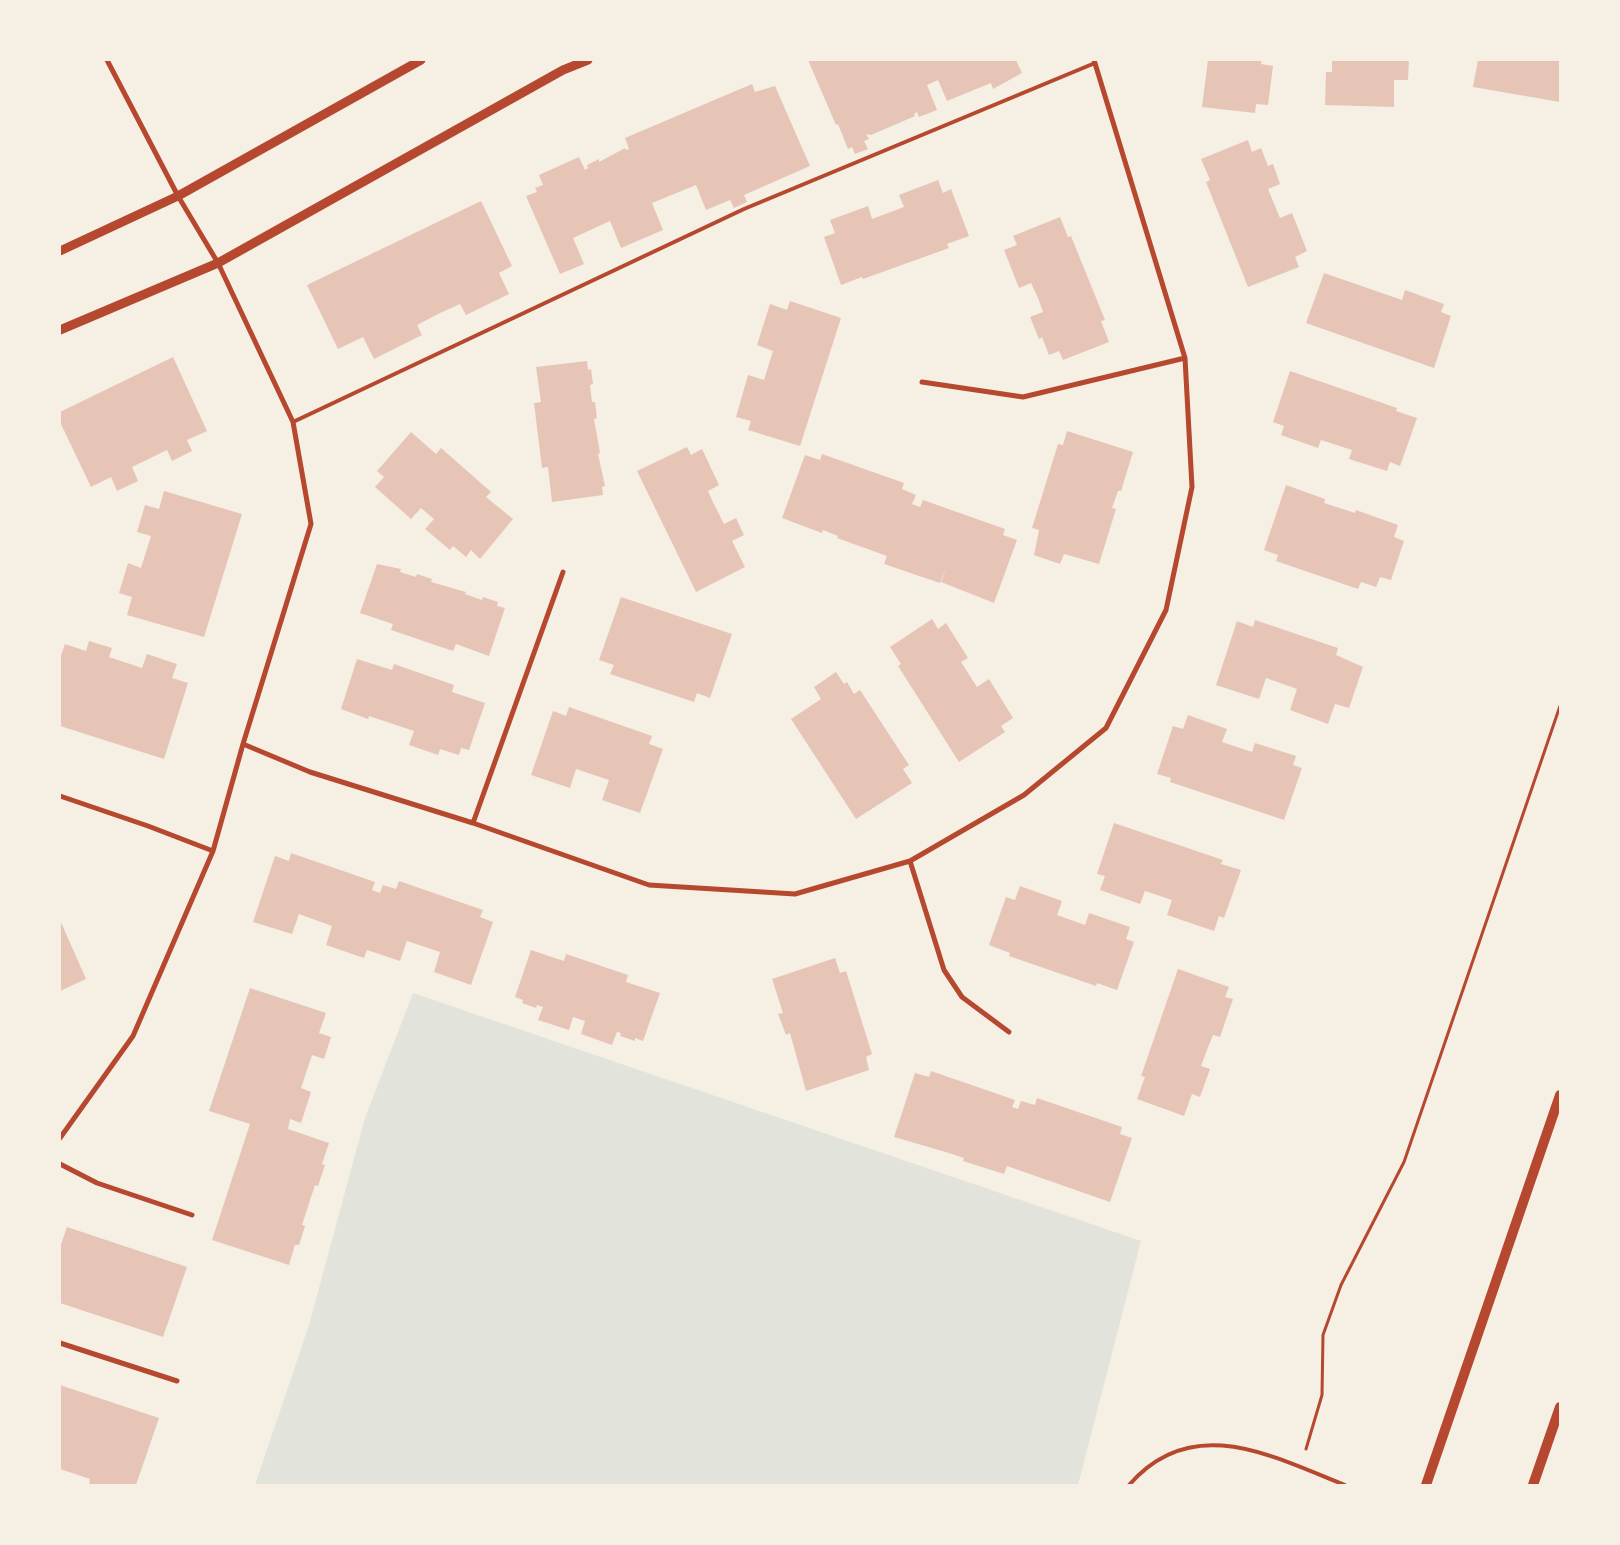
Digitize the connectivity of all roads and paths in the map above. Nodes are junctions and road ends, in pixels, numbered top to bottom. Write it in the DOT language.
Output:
graph roads {
  1 [pos="107,60"];
  2 [pos="421,60"];
  3 [pos="588,60"];
  4 [pos="1094,62"];
  5 [pos="178,196"];
  6 [pos="60,250"];
  7 [pos="218,263"];
  8 [pos="60,330"];
  9 [pos="1186,358"];
  10 [pos="922,382"];
  11 [pos="294,422"];
  12 [pos="563,572"];
  13 [pos="1560,706"];
  14 [pos="243,744"];
  15 [pos="60,796"];
  16 [pos="473,823"];
  17 [pos="213,851"];
  18 [pos="910,861"];
  19 [pos="1009,1032"];
  20 [pos="1560,1095"];
  21 [pos="60,1138"];
  22 [pos="60,1164"];
  23 [pos="192,1215"];
  24 [pos="60,1343"];
  25 [pos="177,1381"];
  26 [pos="1560,1407"];
  27 [pos="1306,1448"];
  28 [pos="1128,1485"];
  29 [pos="1345,1485"];
  30 [pos="1426,1485"];
  31 [pos="1533,1485"];
  1 -- 5 [label="street"];
  2 -- 5 [label="street"];
  3 -- 7 [label="street"];
  4 -- 9 [label="street"];
  4 -- 11 [label="lane"];
  5 -- 6 [label="street"];
  5 -- 7 [label="street"];
  7 -- 8 [label="street"];
  7 -- 11 [label="street"];
  9 -- 10 [label="street"];
  9 -- 18 [label="street"];
  11 -- 14 [label="street"];
  12 -- 16 [label="street"];
  13 -- 27 [label="path"];
  14 -- 16 [label="street"];
  14 -- 17 [label="street"];
  15 -- 17 [label="street"];
  16 -- 18 [label="street"];
  17 -- 21 [label="street"];
  18 -- 19 [label="street"];
  20 -- 30 [label="main road"];
  22 -- 23 [label="street"];
  24 -- 25 [label="street"];
  26 -- 31 [label="main road"];
  28 -- 29 [label="lane"];
}
